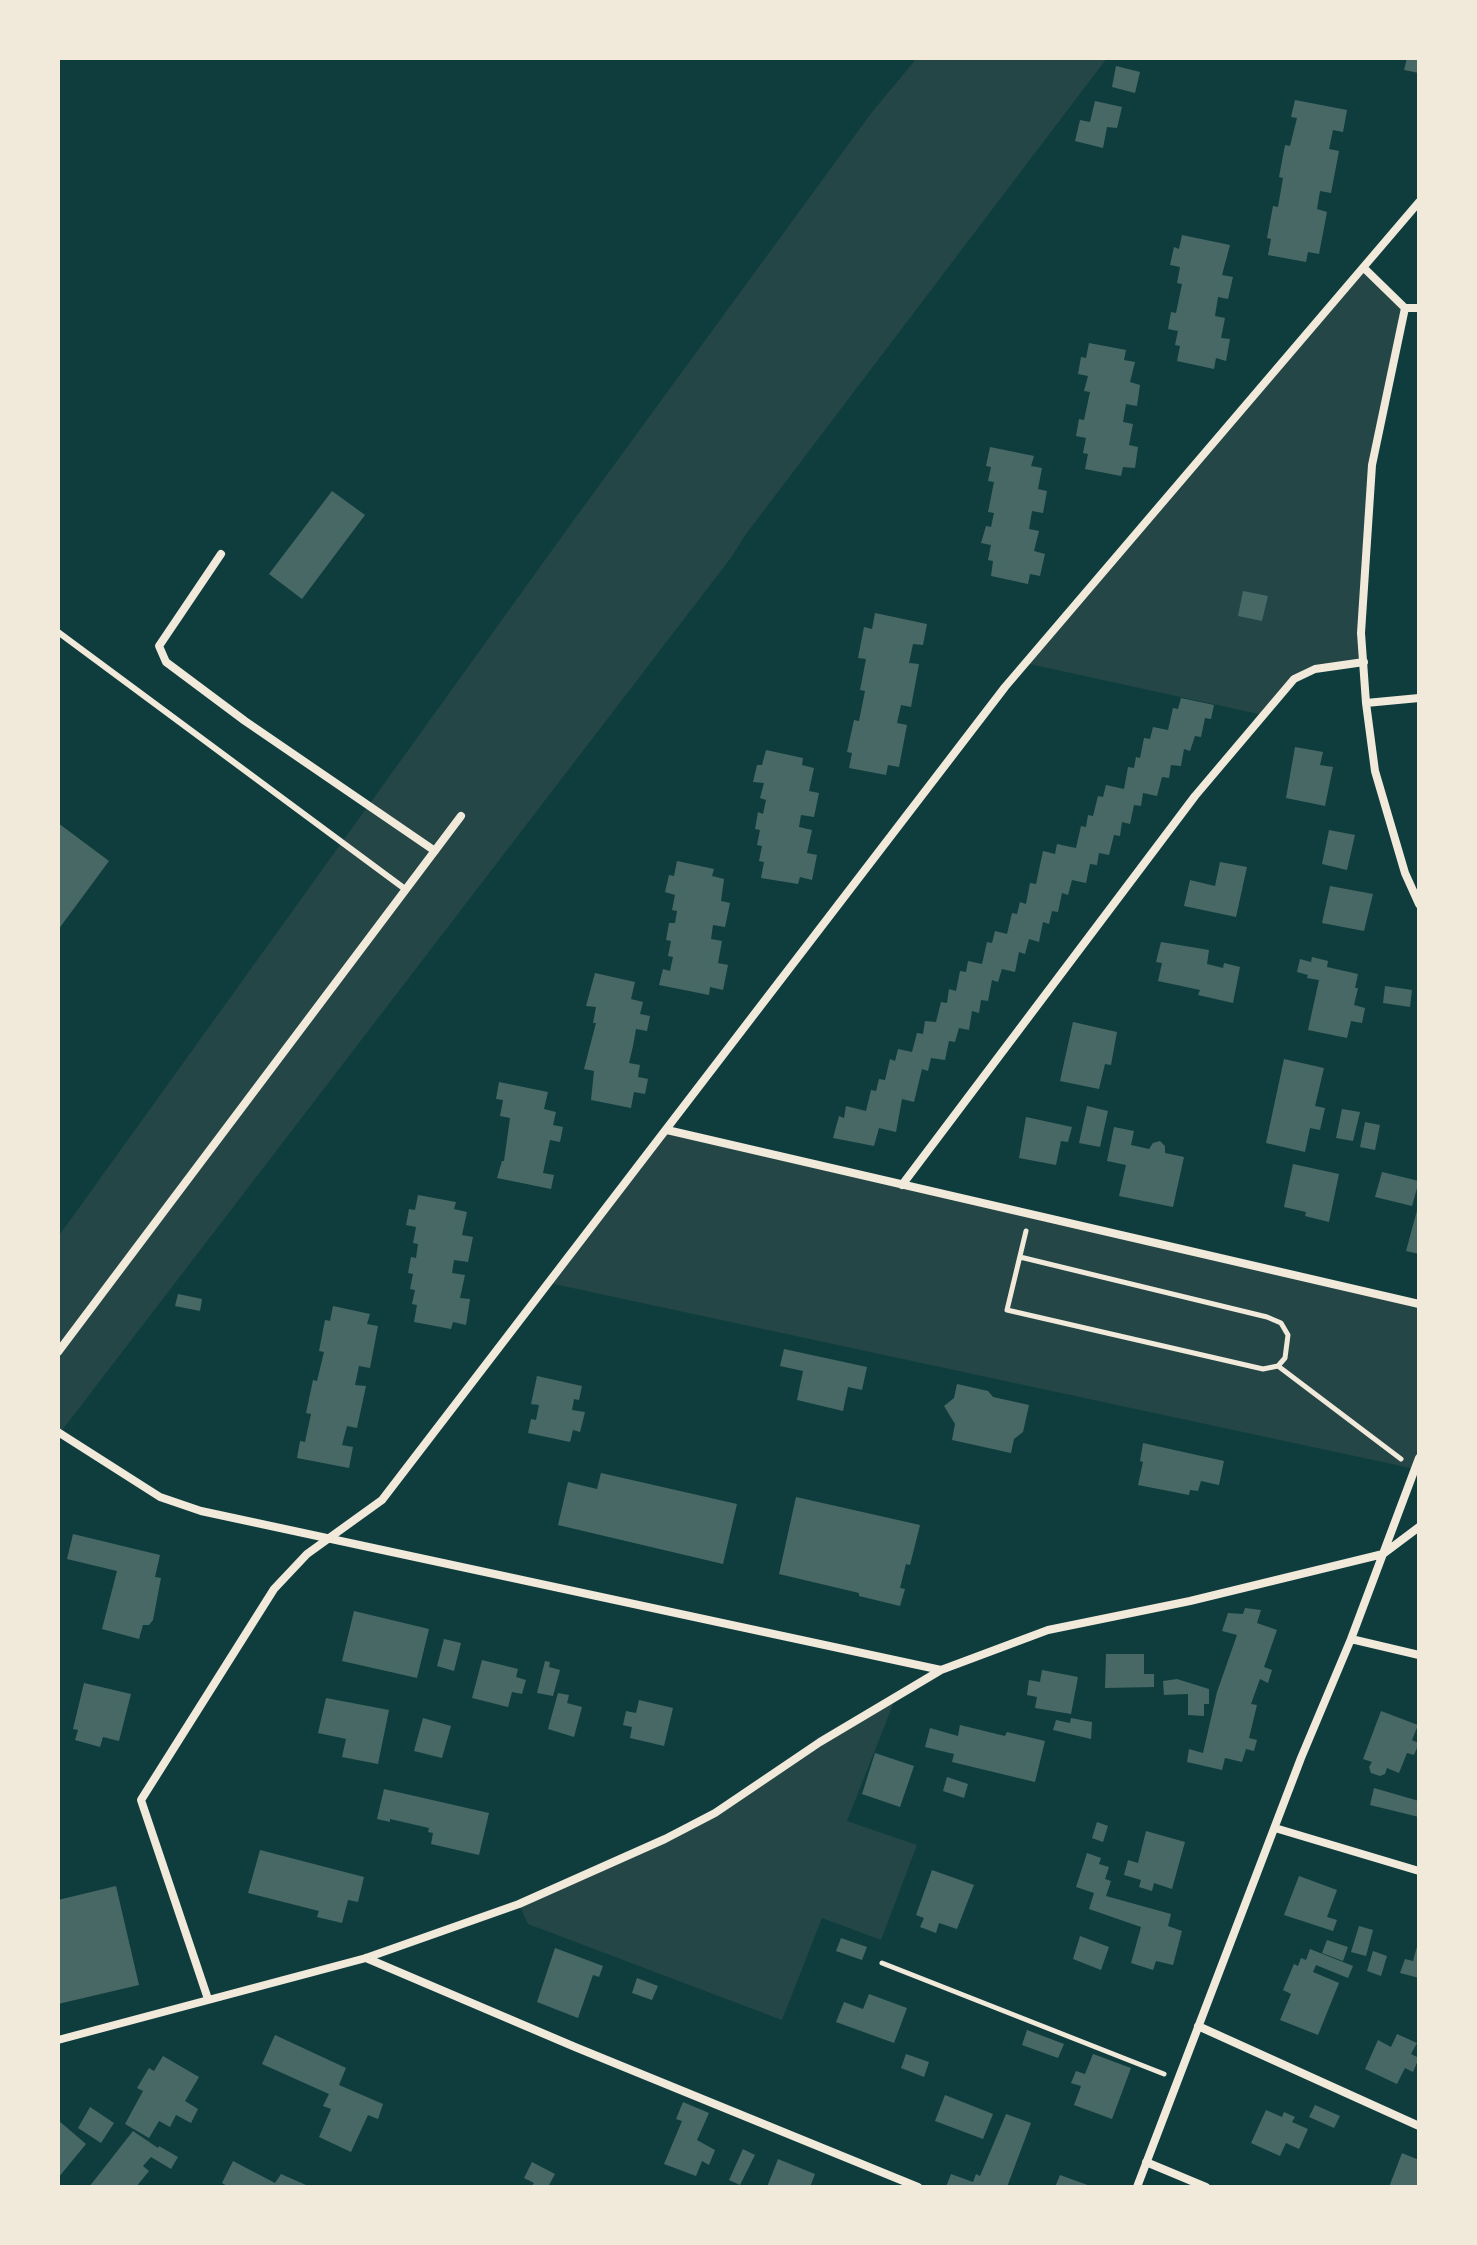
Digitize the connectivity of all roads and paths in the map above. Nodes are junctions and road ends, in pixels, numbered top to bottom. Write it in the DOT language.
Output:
graph roads {
  1 [pos="1419,202"];
  2 [pos="1364,268"];
  3 [pos="1405,308"];
  4 [pos="1419,308"];
  5 [pos="221,554"];
  6 [pos="58,632"];
  7 [pos="1364,662"];
  8 [pos="1419,698"];
  9 [pos="1366,703"];
  10 [pos="461,816"];
  11 [pos="435,851"];
  12 [pos="405,889"];
  13 [pos="1419,904"];
  14 [pos="667,1130"];
  15 [pos="902,1185"];
  16 [pos="1030,1214"];
  17 [pos="1020,1257"];
  18 [pos="1419,1304"];
  19 [pos="59,1349"];
  20 [pos="1278,1366"];
  21 [pos="58,1432"];
  22 [pos="1419,1458"];
  23 [pos="1415,1469"];
  24 [pos="1419,1527"];
  25 [pos="326,1539"];
  26 [pos="1383,1554"];
  27 [pos="1351,1639"];
  28 [pos="1419,1655"];
  29 [pos="941,1670"];
  30 [pos="1275,1828"];
  31 [pos="1419,1871"];
  32 [pos="366,1958"];
  33 [pos="882,1963"];
  34 [pos="208,1999"];
  35 [pos="1198,2026"];
  36 [pos="58,2040"];
  37 [pos="1177,2079"];
  38 [pos="1419,2126"];
  39 [pos="1146,2162"];
  40 [pos="918,2187"];
  41 [pos="1137,2187"];
  42 [pos="1206,2187"];
  1 -- 2 [label="street"];
  2 -- 3 [label="street"];
  2 -- 14 [label="street"];
  3 -- 4 [label="street"];
  3 -- 7 [label="street"];
  5 -- 11 [label="street"];
  6 -- 12 [label="lane"];
  7 -- 9 [label="street"];
  7 -- 15 [label="street"];
  8 -- 9 [label="street"];
  9 -- 13 [label="street"];
  10 -- 11 [label="street"];
  11 -- 12 [label="street"];
  12 -- 19 [label="street"];
  14 -- 15 [label="street"];
  14 -- 25 [label="street"];
  15 -- 16 [label="street"];
  16 -- 17 [label="path"];
  16 -- 18 [label="street"];
  17 -- 20 [label="path"];
  17 -- 20 [label="path"];
  20 -- 23 [label="path"];
  21 -- 25 [label="street"];
  22 -- 23 [label="street"];
  23 -- 26 [label="street"];
  24 -- 26 [label="street"];
  25 -- 29 [label="street"];
  25 -- 34 [label="street"];
  26 -- 27 [label="street"];
  26 -- 29 [label="street"];
  27 -- 28 [label="street"];
  27 -- 30 [label="street"];
  29 -- 32 [label="street"];
  30 -- 31 [label="street"];
  30 -- 35 [label="street"];
  32 -- 34 [label="street"];
  32 -- 40 [label="street"];
  33 -- 37 [label="path"];
  34 -- 36 [label="street"];
  35 -- 37 [label="street"];
  35 -- 38 [label="street"];
  37 -- 39 [label="street"];
  39 -- 41 [label="street"];
  39 -- 42 [label="street"];
}
